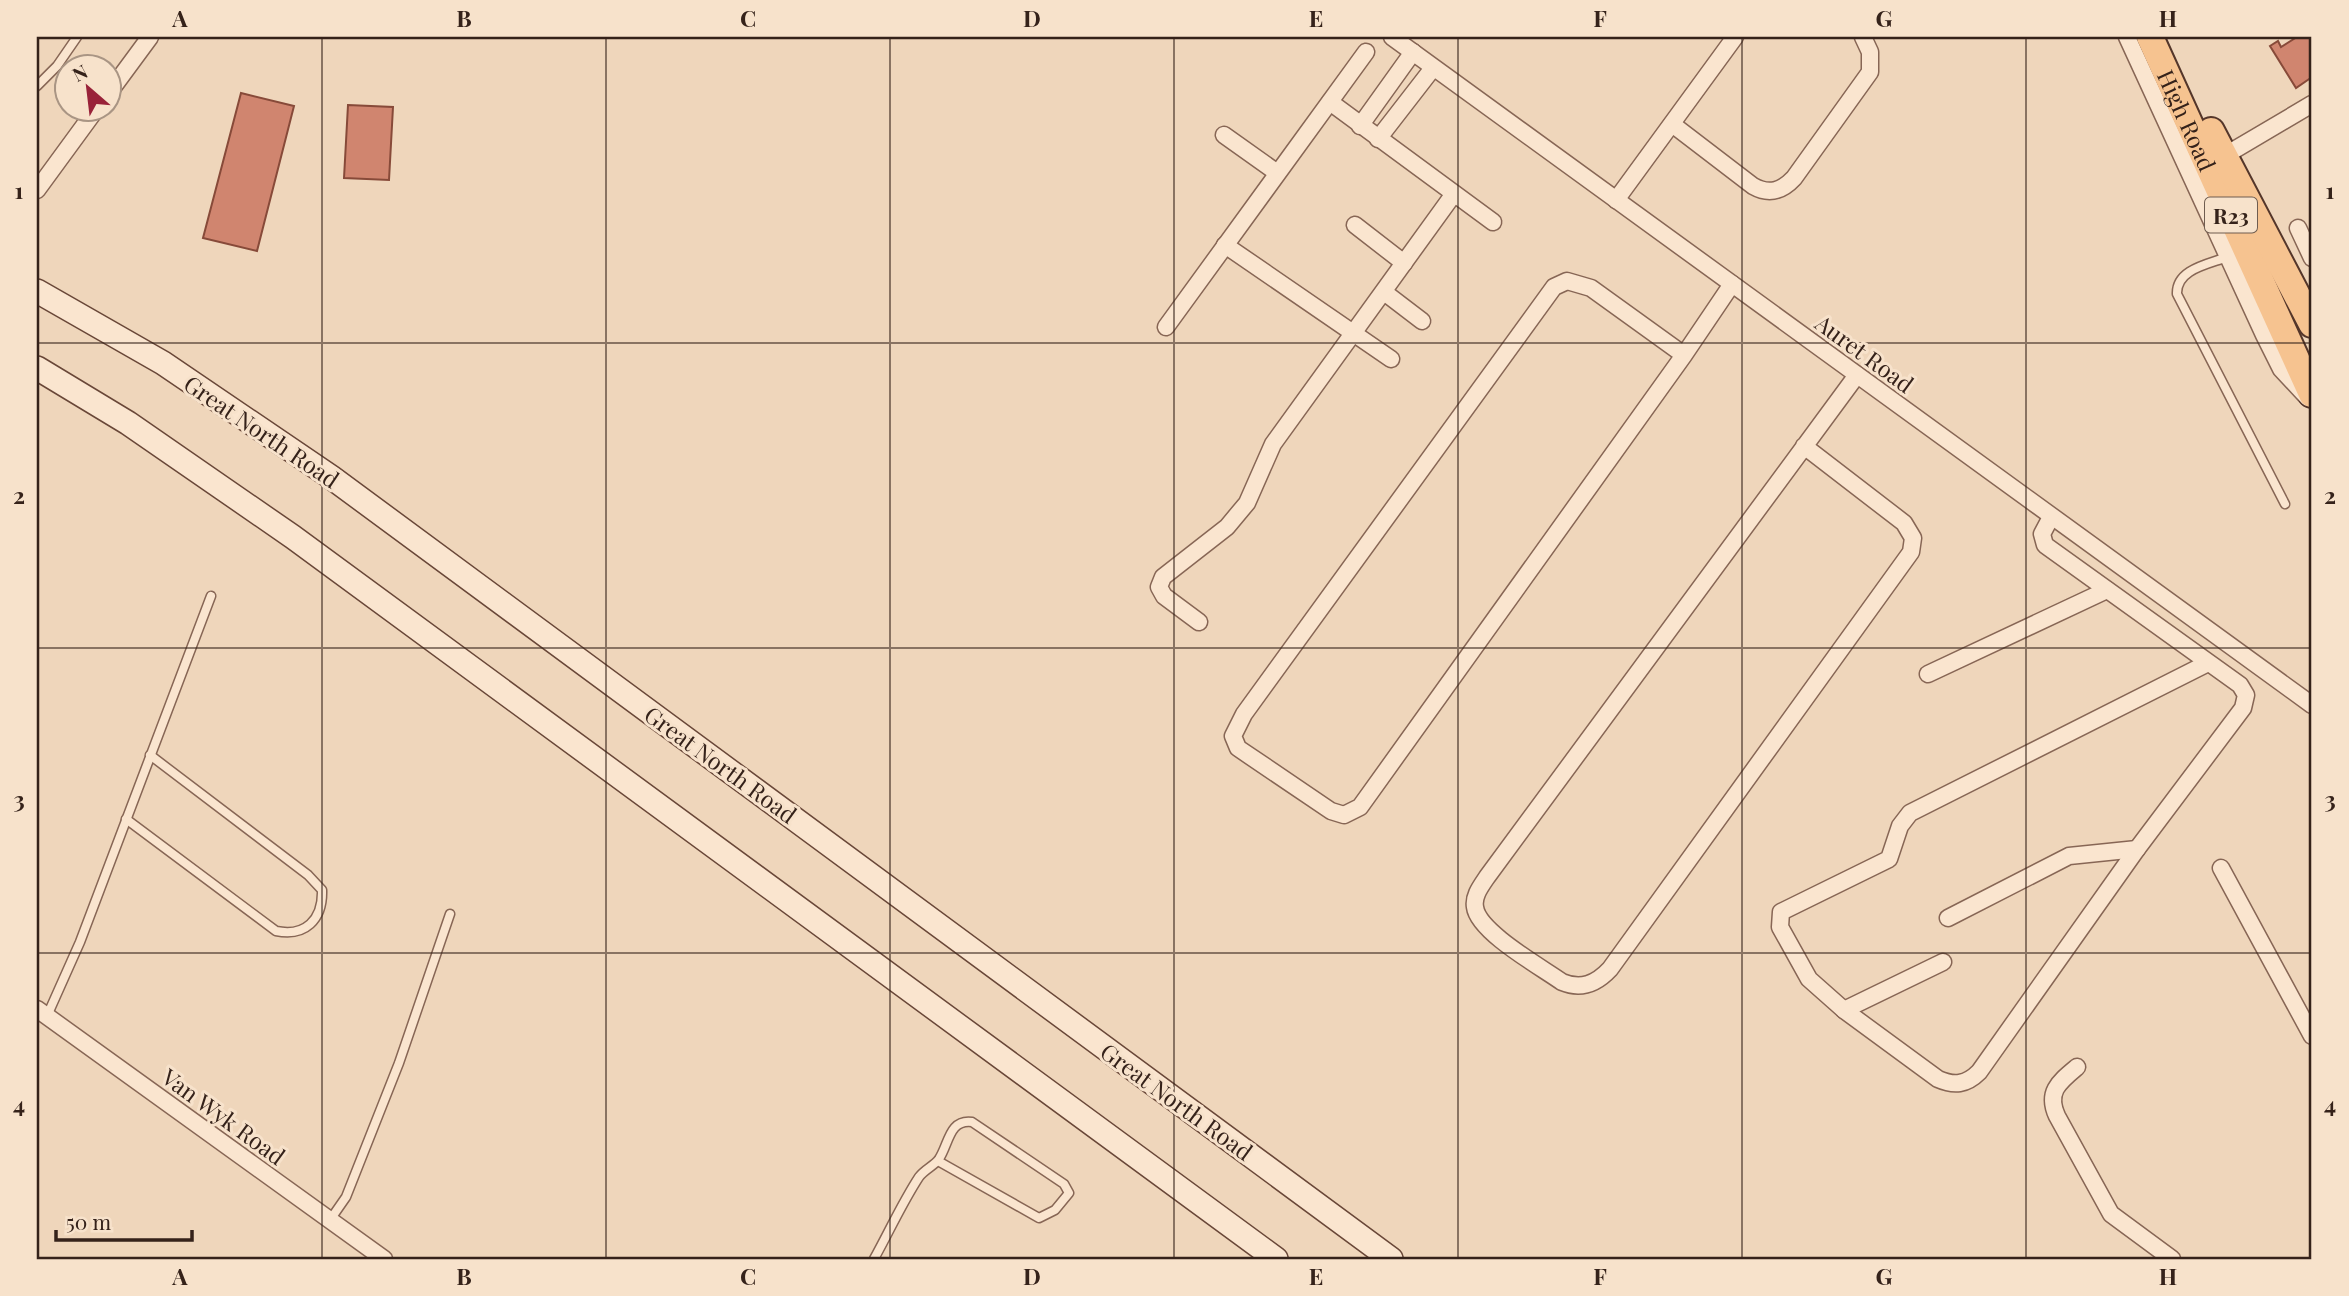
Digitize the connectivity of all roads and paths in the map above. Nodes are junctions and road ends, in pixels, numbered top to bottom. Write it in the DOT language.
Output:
graph roads {
  1 [pos="77,37"];
  2 [pos="150,37"];
  3 [pos="1392,37"];
  4 [pos="1735,37"];
  5 [pos="1863,37"];
  6 [pos="2127,37"];
  7 [pos="2151,37"];
  8 [pos="2161,37"];
  9 [pos="1366,52"];
  10 [pos="1413,52"];
  11 [pos="1433,68"];
  12 [pos="122,75"];
  13 [pos="37,86"];
  14 [pos="1330,102"];
  15 [pos="2312,104"];
  16 [pos="87,122"];
  17 [pos="1672,124"];
  18 [pos="1360,126"];
  19 [pos="1224,135"];
  20 [pos="1378,139"];
  21 [pos="2224,156"];
  22 [pos="1276,172"];
  23 [pos="37,190"];
  24 [pos="1453,195"];
  25 [pos="1616,200"];
  26 [pos="1493,222"];
  27 [pos="1355,225"];
  28 [pos="2298,228"];
  29 [pos="1225,244"];
  30 [pos="2228,257"];
  31 [pos="2312,258"];
  32 [pos="1404,263"];
  33 [pos="1732,284"];
  34 [pos="37,291"];
  35 [pos="1384,292"];
  36 [pos="1422,321"];
  37 [pos="2312,324"];
  38 [pos="1166,327"];
  39 [pos="1355,332"];
  40 [pos="1684,355"];
  41 [pos="1391,359"];
  42 [pos="37,368"];
  43 [pos="1857,375"];
  44 [pos="2312,394"];
  45 [pos="2312,402"];
  46 [pos="1804,446"];
  47 [pos="2285,505"];
  48 [pos="2051,517"];
  49 [pos="2107,590"];
  50 [pos="211,596"];
  51 [pos="1199,622"];
  52 [pos="2208,663"];
  53 [pos="1928,674"];
  54 [pos="2312,705"];
  55 [pos="150,755"];
  56 [pos="126,819"];
  57 [pos="2137,849"];
  58 [pos="2221,868"];
  59 [pos="450,914"];
  60 [pos="1948,918"];
  61 [pos="1943,962"];
  62 [pos="1844,1010"];
  63 [pos="42,1013"];
  64 [pos="2312,1036"];
  65 [pos="2077,1067"];
  66 [pos="938,1161"];
  67 [pos="330,1220"];
  68 [pos="384,1259"];
  69 [pos="874,1259"];
  70 [pos="1276,1259"];
  71 [pos="1391,1259"];
  72 [pos="2172,1259"];
  1 -- 13 [label="lane"];
  2 -- 12 [label="street"];
  3 -- 10 [label="street, Auret Road"];
  4 -- 17 [label="street"];
  5 -- 17 [label="street"];
  6 -- 30 [label="street"];
  7 -- 44 [label="main road, High Road / R23"];
  8 -- 21 [label="main road, High Road / R23"];
  9 -- 14 [label="street"];
  10 -- 11 [label="street, Auret Road"];
  10 -- 18 [label="street"];
  11 -- 20 [label="street"];
  11 -- 25 [label="street, Auret Road"];
  14 -- 18 [label="street"];
  14 -- 22 [label="street"];
  15 -- 21 [label="street"];
  16 -- 23 [label="street"];
  17 -- 25 [label="street"];
  18 -- 20 [label="street"];
  19 -- 22 [label="street"];
  20 -- 24 [label="street"];
  21 -- 37 [label="main road, High Road / R23"];
  22 -- 29 [label="street"];
  24 -- 26 [label="street"];
  24 -- 32 [label="street"];
  25 -- 33 [label="street, Auret Road"];
  27 -- 32 [label="street"];
  28 -- 31 [label="street"];
  29 -- 38 [label="street"];
  29 -- 39 [label="street"];
  30 -- 45 [label="street"];
  30 -- 47 [label="lane"];
  32 -- 35 [label="street"];
  33 -- 40 [label="street"];
  33 -- 43 [label="street, Auret Road"];
  34 -- 71 [label="main road, Great North Road"];
  35 -- 36 [label="street"];
  35 -- 39 [label="street"];
  39 -- 41 [label="street"];
  39 -- 51 [label="street"];
  40 -- 40 [label="street"];
  42 -- 70 [label="main road"];
  43 -- 46 [label="street"];
  43 -- 48 [label="street, Auret Road"];
  46 -- 46 [label="street"];
  48 -- 49 [label="street"];
  48 -- 54 [label="street, Auret Road"];
  49 -- 52 [label="street"];
  49 -- 53 [label="street"];
  50 -- 55 [label="lane"];
  52 -- 57 [label="street"];
  52 -- 62 [label="street"];
  55 -- 56 [label="lane"];
  55 -- 56 [label="lane"];
  56 -- 63 [label="lane"];
  57 -- 60 [label="street"];
  57 -- 62 [label="street"];
  58 -- 64 [label="street"];
  59 -- 67 [label="lane"];
  61 -- 62 [label="street"];
  63 -- 67 [label="street, Van Wyk Road"];
  65 -- 72 [label="street"];
  66 -- 66 [label="lane"];
  66 -- 69 [label="lane"];
  67 -- 68 [label="street, Van Wyk Road"];
}
